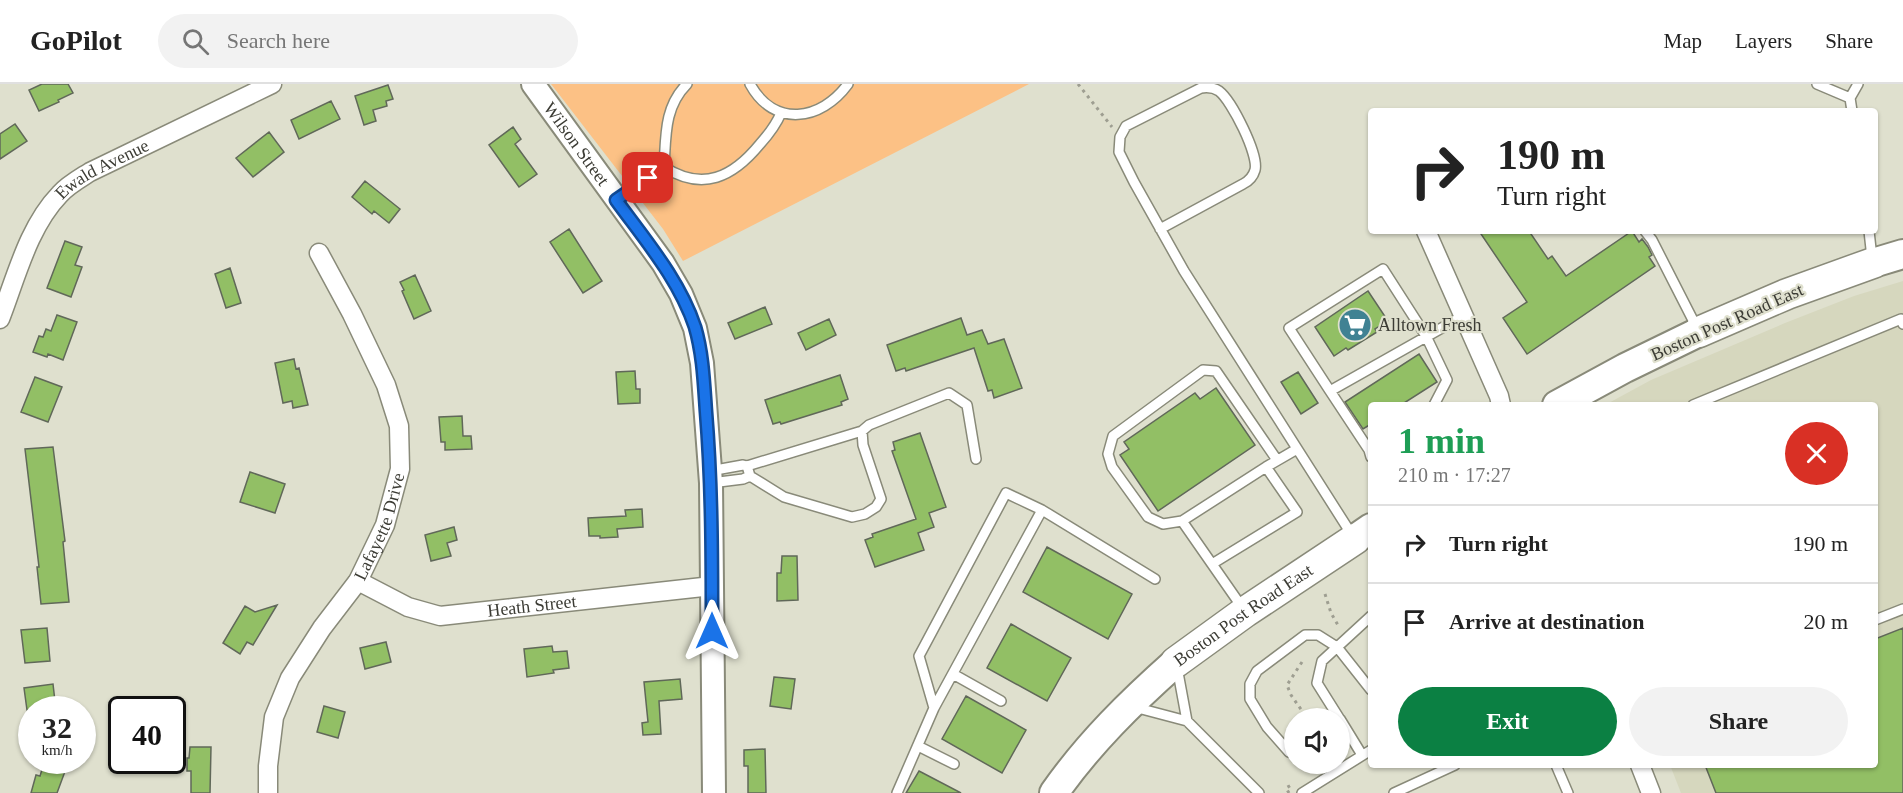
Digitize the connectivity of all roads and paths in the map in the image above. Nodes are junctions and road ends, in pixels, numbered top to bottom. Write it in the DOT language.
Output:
graph roads {
  1 [pos="272,84"];
  2 [pos="533,84"];
  3 [pos="687,84"];
  4 [pos="750,84"];
  5 [pos="848,84"];
  6 [pos="1078,84"];
  7 [pos="1818,84"];
  8 [pos="1858,84"];
  9 [pos="1189,88"];
  10 [pos="1850,98"];
  11 [pos="1851,108"];
  12 [pos="781,113"];
  13 [pos="1120,137"];
  14 [pos="664,167"];
  15 [pos="616,200"];
  16 [pos="1160,229"];
  17 [pos="1427,234"];
  18 [pos="1647,234"];
  19 [pos="1869,234"];
  20 [pos="319,253"];
  21 [pos="1903,254"];
  22 [pos="1873,263"];
  23 [pos="1463,316"];
  24 [pos="0,320"];
  25 [pos="1903,324"];
  26 [pos="1699,332"];
  27 [pos="1426,336"];
  28 [pos="1330,391"];
  29 [pos="1436,402"];
  30 [pos="1500,402"];
  31 [pos="1567,402"];
  32 [pos="1701,402"];
  33 [pos="862,431"];
  34 [pos="1297,448"];
  35 [pos="1368,448"];
  36 [pos="976,459"];
  37 [pos="1277,460"];
  38 [pos="1266,467"];
  39 [pos="748,471"];
  40 [pos="711,477"];
  41 [pos="1042,510"];
  42 [pos="1182,522"];
  43 [pos="1363,534"];
  44 [pos="1212,564"];
  45 [pos="1155,579"];
  46 [pos="357,581"];
  47 [pos="712,586"];
  48 [pos="1325,594"];
  49 [pos="1903,609"];
  50 [pos="1245,612"];
  51 [pos="1368,619"];
  52 [pos="1878,619"];
  53 [pos="1339,627"];
  54 [pos="1337,647"];
  55 [pos="1176,662"];
  56 [pos="1302,662"];
  57 [pos="953,674"];
  58 [pos="1368,686"];
  59 [pos="1000,700"];
  60 [pos="1129,705"];
  61 [pos="934,708"];
  62 [pos="1300,708"];
  63 [pos="1332,708"];
  64 [pos="1187,721"];
  65 [pos="1350,741"];
  66 [pos="918,746"];
  67 [pos="1284,747"];
  68 [pos="1368,752"];
  69 [pos="1362,755"];
  70 [pos="954,764"];
  71 [pos="1448,768"];
  72 [pos="1557,768"];
  73 [pos="1641,768"];
  74 [pos="268,793"];
  75 [pos="714,793"];
  76 [pos="897,793"];
  77 [pos="1054,793"];
  78 [pos="1259,793"];
  79 [pos="1302,793"];
  80 [pos="1394,793"];
  81 [pos="1568,793"];
  82 [pos="1651,793"];
  1 -- 24 [label="street, Ewald Avenue"];
  2 -- 15 [label="street, Wilson Street"];
  3 -- 14 [label="lane"];
  4 -- 12 [label="lane"];
  5 -- 12 [label="lane"];
  6 -- 13 [label="path"];
  7 -- 10 [label="lane"];
  8 -- 10 [label="lane"];
  9 -- 13 [label="lane"];
  9 -- 16 [label="lane"];
  10 -- 11 [label="lane"];
  12 -- 14 [label="lane"];
  13 -- 16 [label="lane"];
  14 -- 15 [label="lane"];
  15 -- 40 [label="street, Wilson Street"];
  16 -- 34 [label="lane"];
  17 -- 23 [label="street"];
  18 -- 26 [label="lane"];
  19 -- 22 [label="lane"];
  20 -- 46 [label="street, Lafayette Drive"];
  21 -- 22 [label="main road, Boston Post Road East"];
  22 -- 26 [label="highway, Boston Post Road East"];
  23 -- 27 [label="lane"];
  23 -- 30 [label="street"];
  25 -- 32 [label="lane"];
  26 -- 31 [label="main road, Boston Post Road East"];
  27 -- 28 [label="lane"];
  27 -- 28 [label="lane"];
  27 -- 29 [label="lane"];
  28 -- 35 [label="lane"];
  33 -- 36 [label="lane"];
  33 -- 39 [label="lane"];
  33 -- 39 [label="lane"];
  34 -- 37 [label="lane"];
  34 -- 43 [label="lane"];
  37 -- 38 [label="lane"];
  37 -- 42 [label="lane"];
  38 -- 42 [label="lane"];
  38 -- 44 [label="lane"];
  39 -- 40 [label="lane"];
  40 -- 47 [label="street, Wilson Street"];
  41 -- 45 [label="lane"];
  41 -- 57 [label="lane"];
  41 -- 61 [label="lane"];
  42 -- 44 [label="lane"];
  43 -- 50 [label="highway, Boston Post Road East"];
  44 -- 50 [label="lane"];
  46 -- 47 [label="street, Heath Street"];
  46 -- 74 [label="street, Lafayette Drive"];
  47 -- 75 [label="street, Wilson Street"];
  48 -- 53 [label="path"];
  49 -- 52 [label="lane"];
  50 -- 55 [label="highway, Boston Post Road East"];
  51 -- 54 [label="lane"];
  54 -- 58 [label="lane"];
  54 -- 63 [label="lane"];
  54 -- 67 [label="lane"];
  55 -- 60 [label="main road, Boston Post Road East"];
  55 -- 64 [label="lane"];
  56 -- 62 [label="path"];
  57 -- 59 [label="lane"];
  57 -- 61 [label="lane"];
  60 -- 64 [label="lane"];
  60 -- 77 [label="main road, Boston Post Road East"];
  61 -- 66 [label="lane"];
  64 -- 78 [label="lane"];
  65 -- 69 [label="lane"];
  66 -- 70 [label="lane"];
  66 -- 76 [label="lane"];
  68 -- 69 [label="lane"];
  69 -- 79 [label="lane"];
  71 -- 80 [label="lane"];
  72 -- 81 [label="lane"];
  73 -- 82 [label="street"];
}
